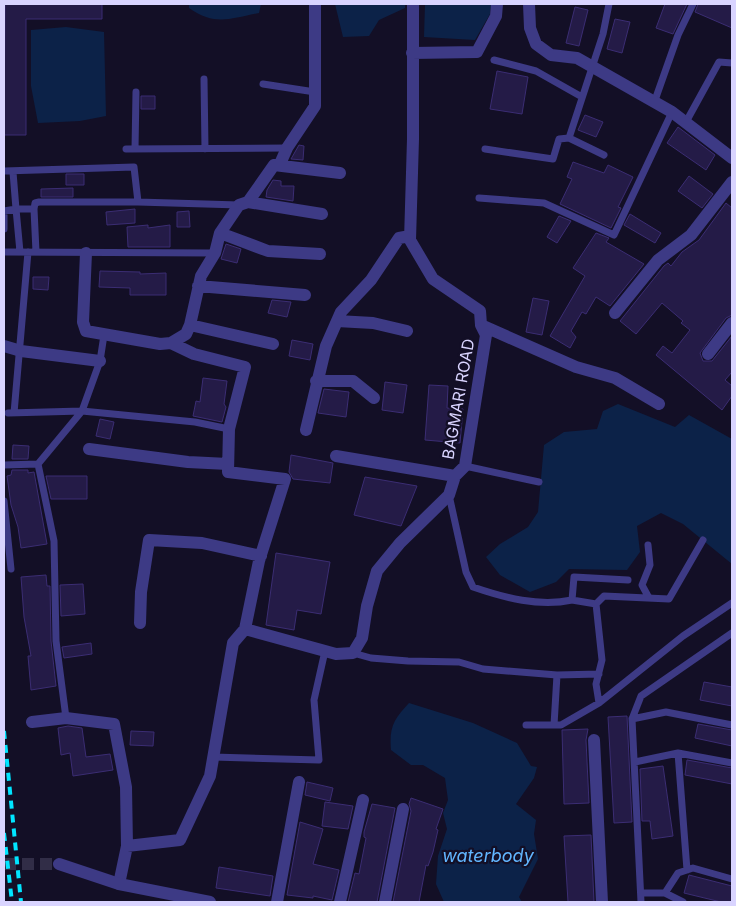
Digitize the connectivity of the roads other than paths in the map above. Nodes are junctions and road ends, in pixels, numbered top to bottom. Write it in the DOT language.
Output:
graph roads {
  1 [pos="316,4"];
  2 [pos="413,4"];
  3 [pos="497,4"];
  4 [pos="529,4"];
  5 [pos="609,4"];
  6 [pos="693,4"];
  7 [pos="412,53"];
  8 [pos="494,60"];
  9 [pos="732,63"];
  10 [pos="592,67"];
  11 [pos="204,79"];
  12 [pos="263,84"];
  13 [pos="136,92"];
  14 [pos="315,92"];
  15 [pos="582,98"];
  16 [pos="654,103"];
  17 [pos="672,112"];
  18 [pos="686,122"];
  19 [pos="569,138"];
  20 [pos="287,148"];
  21 [pos="126,149"];
  22 [pos="135,149"];
  23 [pos="205,149"];
  24 [pos="485,149"];
  25 [pos="604,155"];
  26 [pos="732,158"];
  27 [pos="274,165"];
  28 [pos="4,171"];
  29 [pos="13,172"];
  30 [pos="340,173"];
  31 [pos="732,182"];
  32 [pos="479,198"];
  33 [pos="138,202"];
  34 [pos="244,204"];
  35 [pos="16,209"];
  36 [pos="34,209"];
  37 [pos="322,214"];
  38 [pos="4,229"];
  39 [pos="220,233"];
  40 [pos="410,236"];
  41 [pos="4,252"];
  42 [pos="20,252"];
  43 [pos="28,252"];
  44 [pos="36,252"];
  45 [pos="86,253"];
  46 [pos="215,253"];
  47 [pos="320,254"];
  48 [pos="198,286"];
  49 [pos="305,295"];
  50 [pos="615,313"];
  51 [pos="337,321"];
  52 [pos="732,323"];
  53 [pos="190,325"];
  54 [pos="481,326"];
  55 [pos="407,331"];
  56 [pos="104,335"];
  57 [pos="171,343"];
  58 [pos="273,344"];
  59 [pos="4,346"];
  60 [pos="21,350"];
  61 [pos="708,354"];
  62 [pos="100,361"];
  63 [pos="316,381"];
  64 [pos="374,398"];
  65 [pos="659,404"];
  66 [pos="82,411"];
  67 [pos="229,429"];
  68 [pos="306,430"];
  69 [pos="89,448"];
  70 [pos="336,456"];
  71 [pos="38,464"];
  72 [pos="228,464"];
  73 [pos="4,465"];
  74 [pos="465,466"];
  75 [pos="454,476"];
  76 [pos="539,482"];
  77 [pos="449,495"];
  78 [pos="4,501"];
  79 [pos="703,540"];
  80 [pos="648,545"];
  81 [pos="261,556"];
  82 [pos="10,569"];
  83 [pos="628,580"];
  84 [pos="649,598"];
  85 [pos="572,600"];
  86 [pos="732,602"];
  87 [pos="596,604"];
  88 [pos="140,623"];
  89 [pos="244,630"];
  90 [pos="732,633"];
  91 [pos="325,651"];
  92 [pos="354,653"];
  93 [pos="557,674"];
  94 [pos="599,674"];
  95 [pos="600,703"];
  96 [pos="66,718"];
  97 [pos="632,718"];
  98 [pos="32,722"];
  99 [pos="526,725"];
  100 [pos="554,725"];
  101 [pos="732,725"];
  102 [pos="594,740"];
  103 [pos="678,753"];
  104 [pos="213,757"];
  105 [pos="635,762"];
  106 [pos="732,763"];
  107 [pos="300,782"];
  108 [pos="363,800"];
  109 [pos="402,809"];
  110 [pos="127,846"];
  111 [pos="59,864"];
  112 [pos="687,870"];
  113 [pos="732,879"];
  114 [pos="118,884"];
  115 [pos="641,893"];
  116 [pos="664,893"];
  117 [pos="176,899"];
  118 [pos="210,902"];
  119 [pos="277,902"];
  120 [pos="340,902"];
  121 [pos="385,902"];
  122 [pos="602,902"];
  123 [pos="641,902"];
  124 [pos="683,902"];
  1 -- 14 [label="street"];
  2 -- 7 [label="street, BAGMARI ROAD"];
  3 -- 7 [label="street"];
  4 -- 10 [label="street"];
  5 -- 10 [label="lane"];
  6 -- 16 [label="lane"];
  7 -- 40 [label="street, BAGMARI ROAD"];
  8 -- 15 [label="lane"];
  9 -- 18 [label="lane"];
  10 -- 15 [label="lane"];
  10 -- 16 [label="street"];
  11 -- 23 [label="lane"];
  12 -- 14 [label="lane"];
  13 -- 22 [label="lane"];
  14 -- 20 [label="street"];
  15 -- 19 [label="lane"];
  16 -- 17 [label="street"];
  17 -- 18 [label="street"];
  17 -- 32 [label="lane"];
  18 -- 26 [label="street"];
  19 -- 24 [label="lane"];
  19 -- 25 [label="lane"];
  20 -- 23 [label="lane"];
  20 -- 27 [label="street"];
  21 -- 22 [label="lane"];
  22 -- 23 [label="lane"];
  27 -- 30 [label="street"];
  27 -- 34 [label="street"];
  28 -- 29 [label="lane"];
  29 -- 33 [label="lane"];
  29 -- 35 [label="lane"];
  31 -- 50 [label="street"];
  33 -- 34 [label="lane"];
  33 -- 36 [label="lane"];
  34 -- 37 [label="street"];
  34 -- 39 [label="street"];
  35 -- 36 [label="lane"];
  35 -- 38 [label="lane"];
  35 -- 42 [label="lane"];
  36 -- 44 [label="lane"];
  39 -- 46 [label="street"];
  39 -- 47 [label="street"];
  40 -- 51 [label="street"];
  40 -- 54 [label="street, BAGMARI ROAD"];
  41 -- 42 [label="lane"];
  42 -- 43 [label="lane"];
  43 -- 44 [label="lane"];
  43 -- 60 [label="lane"];
  44 -- 45 [label="lane"];
  45 -- 46 [label="lane"];
  45 -- 56 [label="street"];
  46 -- 48 [label="street"];
  48 -- 49 [label="street"];
  48 -- 53 [label="street"];
  51 -- 55 [label="street"];
  51 -- 63 [label="street"];
  52 -- 61 [label="street"];
  53 -- 57 [label="street"];
  53 -- 58 [label="street"];
  54 -- 65 [label="street"];
  54 -- 74 [label="street, BAGMARI ROAD"];
  56 -- 57 [label="street"];
  56 -- 62 [label="lane"];
  57 -- 67 [label="street"];
  59 -- 60 [label="street"];
  60 -- 62 [label="street"];
  60 -- 66 [label="lane"];
  62 -- 66 [label="lane"];
  63 -- 64 [label="street"];
  63 -- 68 [label="street"];
  66 -- 67 [label="lane"];
  66 -- 71 [label="lane"];
  67 -- 72 [label="street"];
  69 -- 72 [label="street"];
  70 -- 75 [label="street"];
  71 -- 73 [label="lane"];
  71 -- 96 [label="lane"];
  72 -- 81 [label="street"];
  74 -- 75 [label="street, BAGMARI ROAD"];
  74 -- 76 [label="lane"];
  75 -- 77 [label="street, BAGMARI ROAD"];
  77 -- 85 [label="lane"];
  77 -- 92 [label="street"];
  78 -- 82 [label="lane"];
  79 -- 84 [label="lane"];
  80 -- 84 [label="lane"];
  81 -- 88 [label="street"];
  81 -- 89 [label="street"];
  83 -- 85 [label="lane"];
  84 -- 87 [label="lane"];
  85 -- 87 [label="lane"];
  86 -- 95 [label="lane"];
  87 -- 94 [label="lane"];
  89 -- 91 [label="street"];
  89 -- 104 [label="street"];
  90 -- 97 [label="lane"];
  91 -- 92 [label="street"];
  91 -- 104 [label="lane"];
  92 -- 93 [label="lane"];
  93 -- 94 [label="lane"];
  93 -- 100 [label="lane"];
  94 -- 95 [label="lane"];
  95 -- 100 [label="lane"];
  96 -- 98 [label="street"];
  96 -- 110 [label="street"];
  97 -- 101 [label="lane"];
  97 -- 105 [label="lane"];
  99 -- 100 [label="lane"];
  102 -- 122 [label="street"];
  103 -- 105 [label="lane"];
  103 -- 106 [label="lane"];
  103 -- 112 [label="lane"];
  104 -- 110 [label="street"];
  105 -- 115 [label="lane"];
  107 -- 119 [label="street"];
  108 -- 120 [label="street"];
  109 -- 121 [label="street"];
  110 -- 114 [label="street"];
  111 -- 114 [label="street"];
  112 -- 113 [label="lane"];
  112 -- 116 [label="lane"];
  114 -- 117 [label="street"];
  115 -- 116 [label="lane"];
  115 -- 123 [label="lane"];
  116 -- 124 [label="lane"];
  117 -- 118 [label="street"];
}
